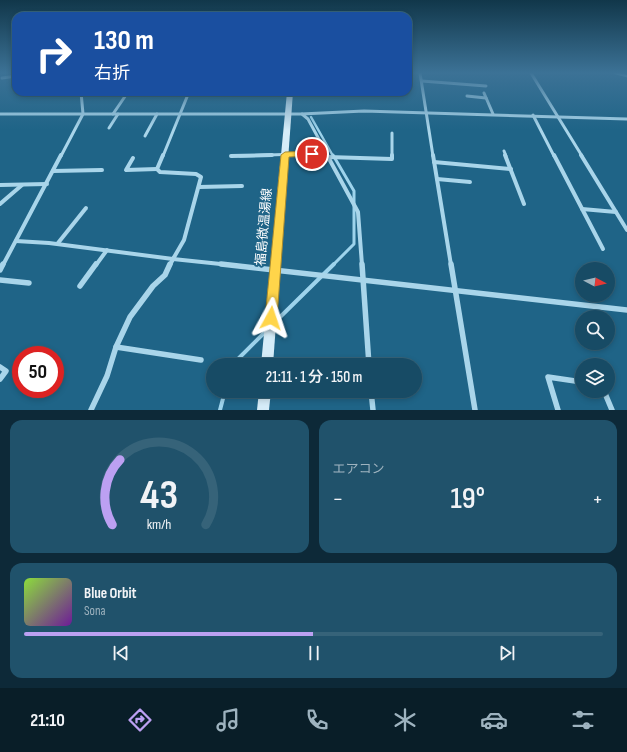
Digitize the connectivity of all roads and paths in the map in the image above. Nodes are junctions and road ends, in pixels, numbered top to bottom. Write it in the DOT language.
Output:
graph roads {
  1 [pos="423,92"];
  2 [pos="543,92"];
  3 [pos="484,93"];
  4 [pos="81,96"];
  5 [pos="125,96"];
  6 [pos="187,96"];
  7 [pos="290,96"];
  8 [pos="468,96"];
  9 [pos="486,98"];
  10 [pos="426,112"];
  11 [pos="180,113"];
  12 [pos="289,113"];
  13 [pos="0,114"];
  14 [pos="83,114"];
  15 [pos="113,114"];
  16 [pos="118,114"];
  17 [pos="157,114"];
  18 [pos="301,114"];
  19 [pos="493,114"];
  20 [pos="534,115"];
  21 [pos="557,116"];
  22 [pos="627,119"];
  23 [pos="110,128"];
  24 [pos="392,132"];
  25 [pos="145,136"];
  26 [pos="504,151"];
  27 [pos="285,155"];
  28 [pos="327,155"];
  29 [pos="231,156"];
  30 [pos="133,158"];
  31 [pos="434,162"];
  32 [pos="157,169"];
  33 [pos="511,169"];
  34 [pos="102,170"];
  35 [pos="53,171"];
  36 [pos="437,179"];
  37 [pos="470,182"];
  38 [pos="47,184"];
  39 [pos="0,185"];
  40 [pos="22,185"];
  41 [pos="242,186"];
  42 [pos="199,187"];
  43 [pos="0,204"];
  44 [pos="524,204"];
  45 [pos="86,208"];
  46 [pos="582,209"];
  47 [pos="616,212"];
  48 [pos="627,230"];
  49 [pos="16,241"];
  50 [pos="58,244"];
  51 [pos="603,249"];
  52 [pos="107,250"];
  53 [pos="173,259"];
  54 [pos="0,270"];
  55 [pos="275,270"];
  56 [pos="362,279"];
  57 [pos="0,280"];
  58 [pos="29,283"];
  59 [pos="80,286"];
  60 [pos="455,290"];
  61 [pos="627,310"];
  62 [pos="116,347"];
  63 [pos="268,358"];
  64 [pos="368,358"];
  65 [pos="201,360"];
  66 [pos="0,367"];
  67 [pos="0,379"];
  68 [pos="575,381"];
  69 [pos="264,398"];
  70 [pos="372,398"];
  71 [pos="607,398"];
  72 [pos="91,410"];
  73 [pos="263,410"];
  74 [pos="373,410"];
  75 [pos="475,410"];
  76 [pos="558,410"];
  77 [pos="612,410"];
  1 -- 10 [label="street"];
  2 -- 21 [label="street"];
  3 -- 9 [label="street"];
  4 -- 14 [label="street"];
  5 -- 15 [label="street"];
  6 -- 11 [label="street"];
  7 -- 12 [label="main road, 福島微温湯線"];
  8 -- 9 [label="street"];
  9 -- 19 [label="street"];
  10 -- 18 [label="street"];
  10 -- 19 [label="street"];
  10 -- 31 [label="street"];
  11 -- 12 [label="street"];
  11 -- 17 [label="street"];
  11 -- 32 [label="street"];
  12 -- 18 [label="street"];
  12 -- 27 [label="main road, 福島微温湯線"];
  13 -- 14 [label="street"];
  14 -- 15 [label="street"];
  14 -- 35 [label="street"];
  15 -- 16 [label="street"];
  16 -- 17 [label="street"];
  16 -- 23 [label="street"];
  17 -- 25 [label="street"];
  18 -- 28 [label="street"];
  19 -- 20 [label="street"];
  20 -- 21 [label="street"];
  20 -- 46 [label="street"];
  21 -- 22 [label="street"];
  21 -- 47 [label="street"];
  24 -- 28 [label="street"];
  26 -- 33 [label="street"];
  27 -- 28 [label="street"];
  27 -- 29 [label="street"];
  27 -- 55 [label="main road, 福島微温湯線"];
  28 -- 56 [label="street"];
  30 -- 32 [label="street"];
  31 -- 33 [label="street"];
  31 -- 36 [label="street"];
  32 -- 42 [label="street"];
  33 -- 44 [label="street"];
  34 -- 35 [label="street"];
  35 -- 38 [label="street"];
  36 -- 37 [label="street"];
  36 -- 60 [label="street"];
  38 -- 40 [label="street"];
  38 -- 49 [label="street"];
  39 -- 40 [label="street"];
  40 -- 43 [label="street"];
  41 -- 42 [label="street"];
  42 -- 53 [label="street"];
  45 -- 50 [label="street"];
  46 -- 47 [label="street"];
  46 -- 51 [label="street"];
  47 -- 48 [label="street"];
  49 -- 50 [label="street"];
  49 -- 54 [label="street"];
  50 -- 52 [label="street"];
  52 -- 53 [label="street"];
  52 -- 59 [label="street"];
  53 -- 55 [label="street"];
  53 -- 62 [label="street"];
  55 -- 56 [label="street"];
  55 -- 63 [label="main road, 福島微温湯線"];
  56 -- 60 [label="street"];
  56 -- 64 [label="street"];
  57 -- 58 [label="street"];
  60 -- 61 [label="street"];
  60 -- 75 [label="street"];
  62 -- 65 [label="street"];
  62 -- 72 [label="street"];
  66 -- 67 [label="street"];
  68 -- 76 [label="street"];
  69 -- 73 [label="main road"];
  70 -- 74 [label="street"];
  71 -- 77 [label="street"];
}
